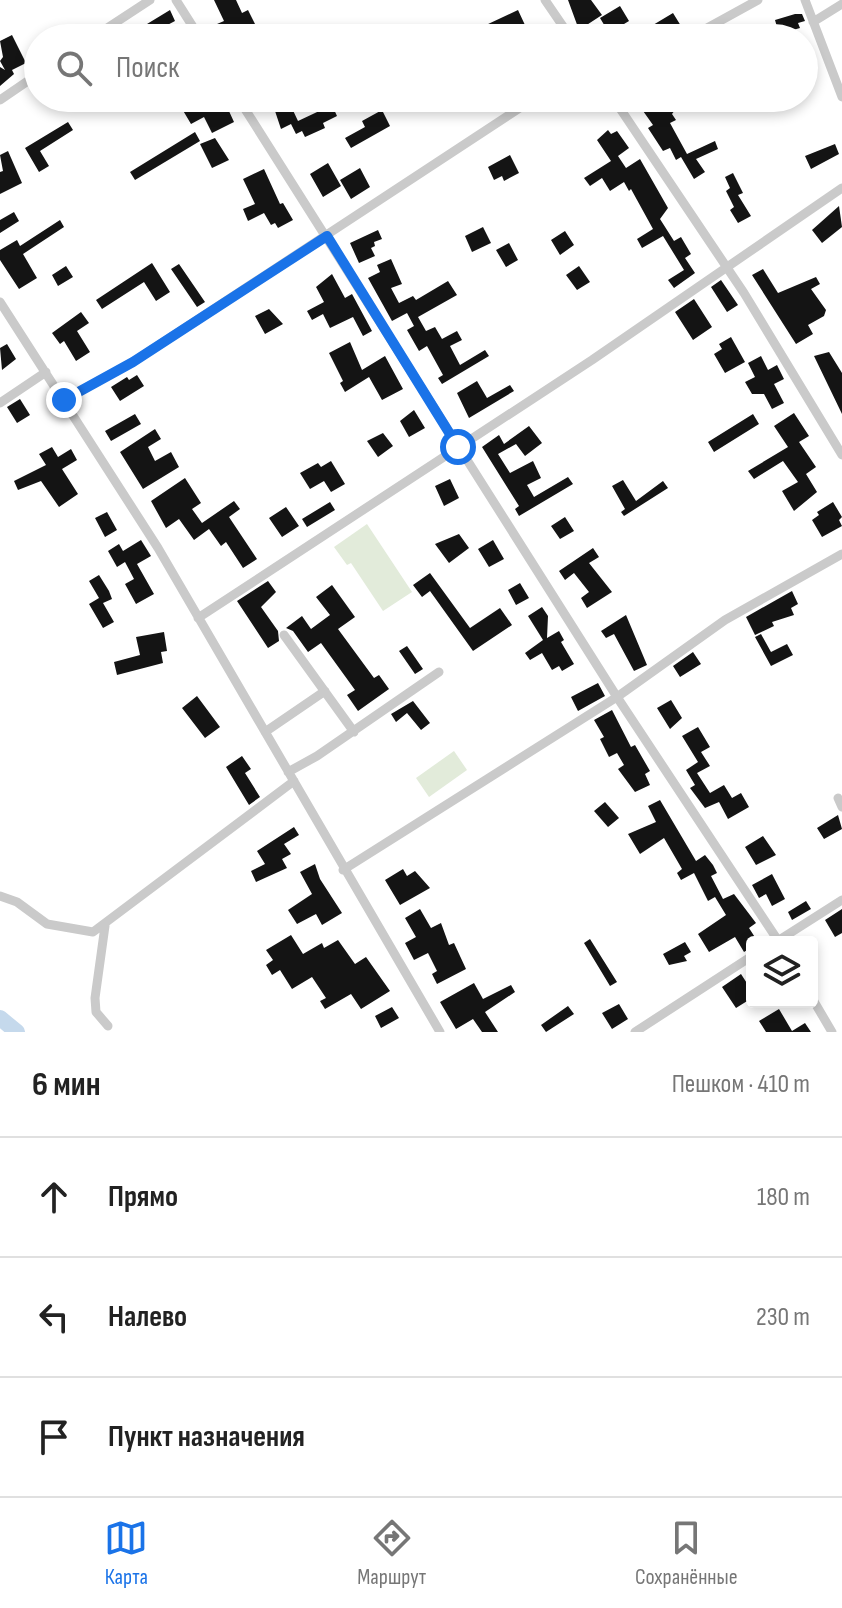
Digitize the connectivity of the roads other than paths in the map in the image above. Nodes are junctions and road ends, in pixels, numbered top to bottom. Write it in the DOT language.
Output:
graph roads {
  1 [pos="150,0"];
  2 [pos="176,0"];
  3 [pos="545,0"];
  4 [pos="758,0"];
  5 [pos="805,0"];
  6 [pos="840,6"];
  7 [pos="813,22"];
  8 [pos="113,24"];
  9 [pos="191,24"];
  10 [pos="561,24"];
  11 [pos="714,24"];
  12 [pos="818,35"];
  13 [pos="24,84"];
  14 [pos="842,97"];
  15 [pos="0,100"];
  16 [pos="247,112"];
  17 [pos="514,112"];
  18 [pos="622,112"];
  19 [pos="842,188"];
  20 [pos="327,236"];
  21 [pos="726,266"];
  22 [pos="0,302"];
  23 [pos="46,372"];
  24 [pos="64,400"];
  25 [pos="0,403"];
  26 [pos="458,447"];
  27 [pos="842,455"];
  28 [pos="842,554"];
  29 [pos="198,618"];
  30 [pos="284,635"];
  31 [pos="439,672"];
  32 [pos="325,691"];
  33 [pos="617,697"];
  34 [pos="265,732"];
  35 [pos="354,732"];
  36 [pos="291,776"];
  37 [pos="343,870"];
  38 [pos="0,896"];
  39 [pos="842,900"];
  40 [pos="105,926"];
  41 [pos="774,936"];
  42 [pos="787,936"];
  43 [pos="746,960"];
  44 [pos="818,1008"];
  45 [pos="108,1026"];
  46 [pos="440,1032"];
  47 [pos="635,1032"];
  48 [pos="832,1032"];
  1 -- 8 [label="street"];
  2 -- 9 [label="street"];
  3 -- 10 [label="street"];
  4 -- 11 [label="street"];
  5 -- 7 [label="street"];
  6 -- 7 [label="street"];
  12 -- 14 [label="street"];
  13 -- 15 [label="street"];
  16 -- 20 [label="street"];
  17 -- 20 [label="street"];
  18 -- 21 [label="street"];
  19 -- 21 [label="street"];
  20 -- 24 [label="street"];
  20 -- 26 [label="street"];
  21 -- 26 [label="street"];
  21 -- 27 [label="street"];
  22 -- 23 [label="street"];
  23 -- 24 [label="street"];
  23 -- 25 [label="street"];
  24 -- 29 [label="street"];
  26 -- 29 [label="street"];
  26 -- 33 [label="street"];
  28 -- 33 [label="street"];
  29 -- 34 [label="street"];
  30 -- 32 [label="street"];
  31 -- 35 [label="street"];
  32 -- 34 [label="street"];
  32 -- 35 [label="street"];
  33 -- 37 [label="street"];
  33 -- 41 [label="street"];
  34 -- 36 [label="street"];
  35 -- 36 [label="street"];
  36 -- 37 [label="street"];
  36 -- 40 [label="street"];
  37 -- 46 [label="street"];
  38 -- 40 [label="street"];
  39 -- 42 [label="street"];
  40 -- 45 [label="street"];
  43 -- 47 [label="street"];
  44 -- 48 [label="street"];
}
